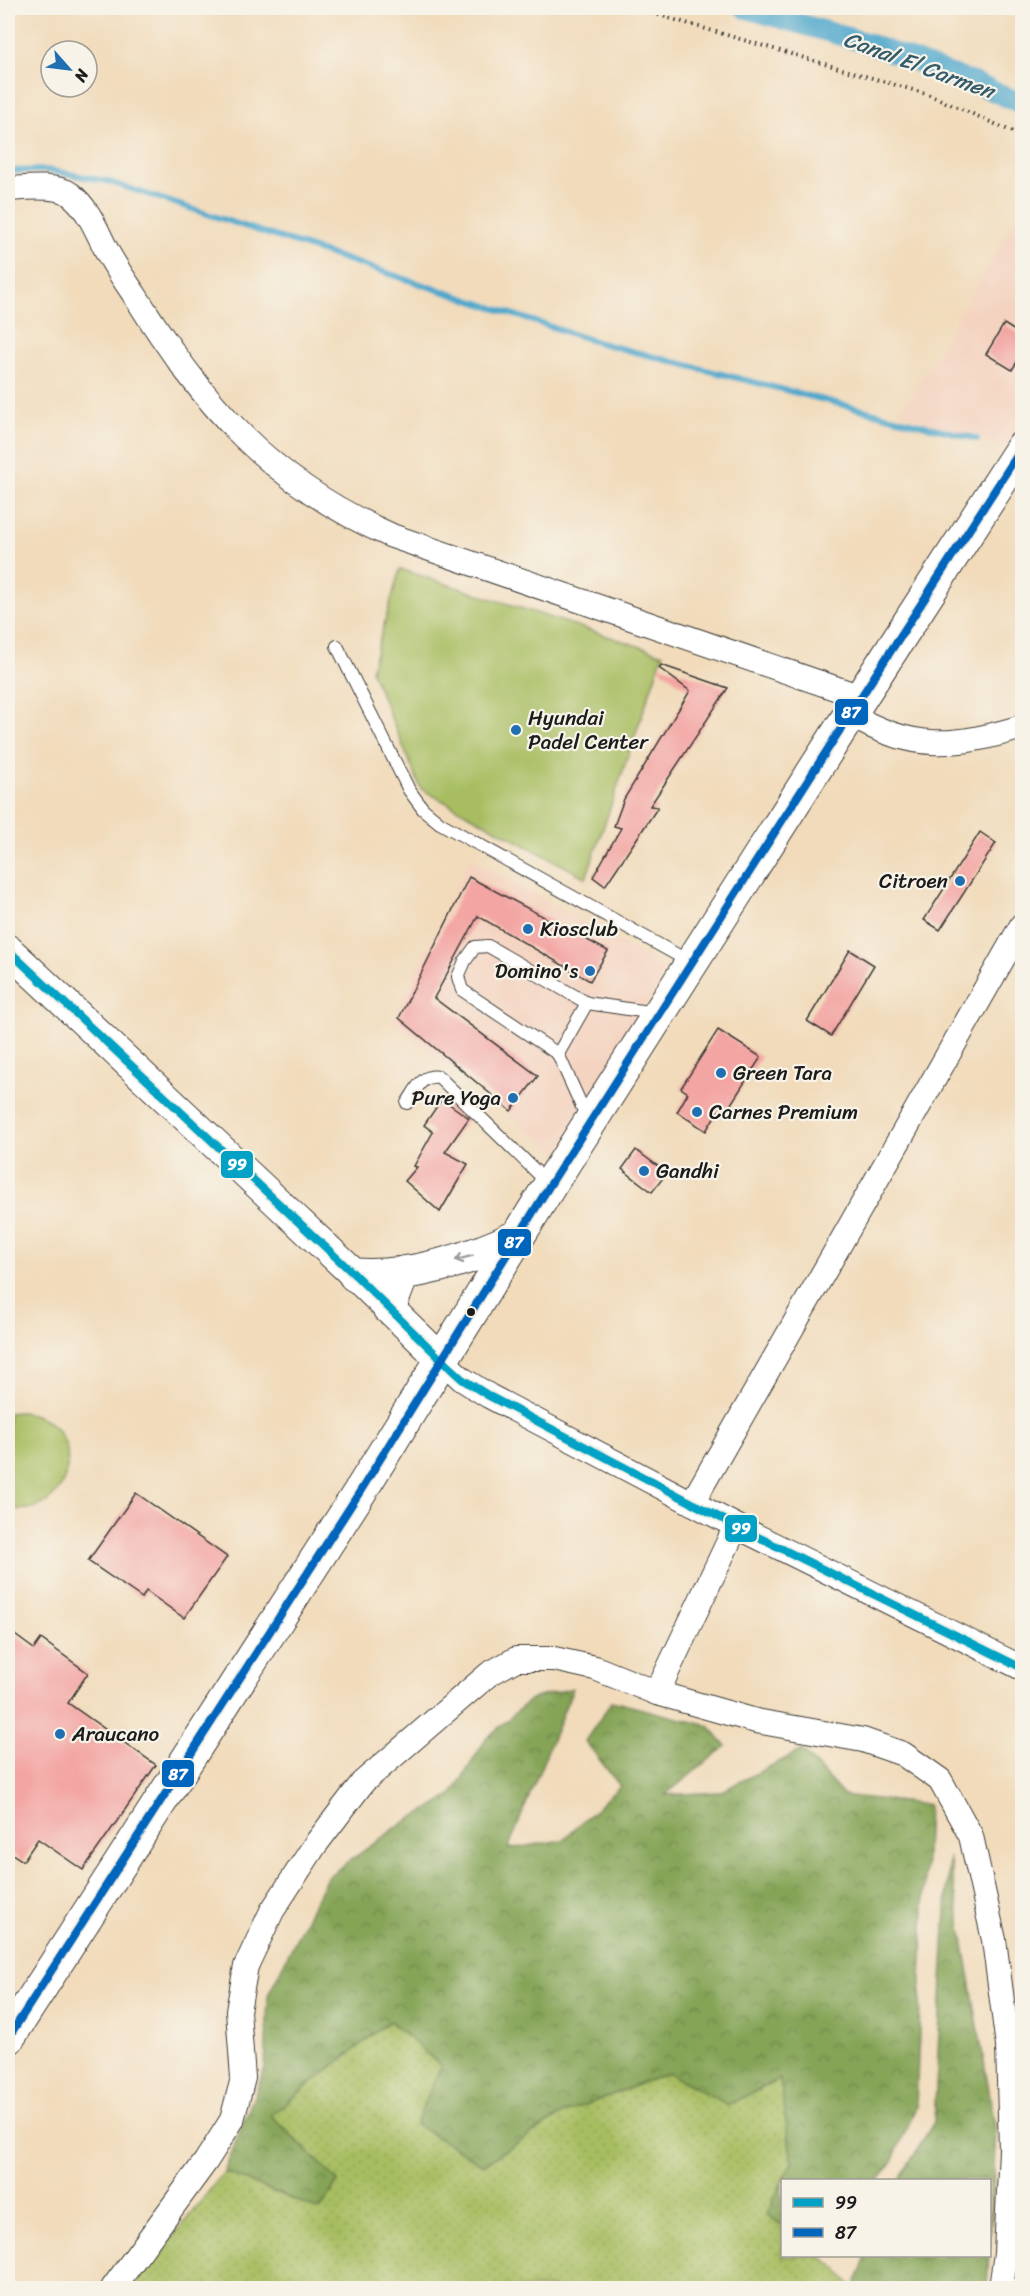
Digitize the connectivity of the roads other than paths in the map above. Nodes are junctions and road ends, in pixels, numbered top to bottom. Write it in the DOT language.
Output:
graph roads {
  1 [pos="8,189"];
  2 [pos="1023,448"];
  3 [pos="337,646"];
  4 [pos="855,706"];
  5 [pos="1023,727"];
  6 [pos="1023,925"];
  7 [pos="8,950"];
  8 [pos="691,963"];
  9 [pos="587,1003"];
  10 [pos="660,1013"];
  11 [pos="558,1054"];
  12 [pos="407,1103"];
  13 [pos="590,1124"];
  14 [pos="550,1185"];
  15 [pos="518,1236"];
  16 [pos="403,1273"];
  17 [pos="355,1275"];
  18 [pos="389,1308"];
  19 [pos="443,1361"];
  20 [pos="692,1503"];
  21 [pos="736,1526"];
  22 [pos="1023,1668"];
  23 [pos="657,1693"];
  24 [pos="8,2038"];
  25 [pos="1016,2069"];
  26 [pos="113,2289"];
  27 [pos="1001,2289"];
  1 -- 4 [label="street"];
  2 -- 4 [label="main road"];
  3 -- 8 [label="lane"];
  4 -- 5 [label="street"];
  4 -- 8 [label="main road"];
  6 -- 20 [label="street"];
  7 -- 17 [label="street"];
  8 -- 10 [label="main road"];
  9 -- 10 [label="lane"];
  9 -- 11 [label="lane"];
  9 -- 11 [label="lane"];
  10 -- 13 [label="main road"];
  11 -- 13 [label="lane"];
  12 -- 14 [label="lane"];
  13 -- 14 [label="main road"];
  14 -- 15 [label="main road"];
  15 -- 16 [label="main road, one-way"];
  15 -- 19 [label="main road"];
  16 -- 17 [label="main road"];
  16 -- 18 [label="main road"];
  17 -- 18 [label="street"];
  18 -- 19 [label="street"];
  19 -- 20 [label="street"];
  19 -- 24 [label="main road"];
  20 -- 21 [label="street"];
  21 -- 22 [label="street"];
  21 -- 23 [label="street"];
  23 -- 25 [label="street"];
  23 -- 26 [label="street"];
  25 -- 27 [label="street"];
}
